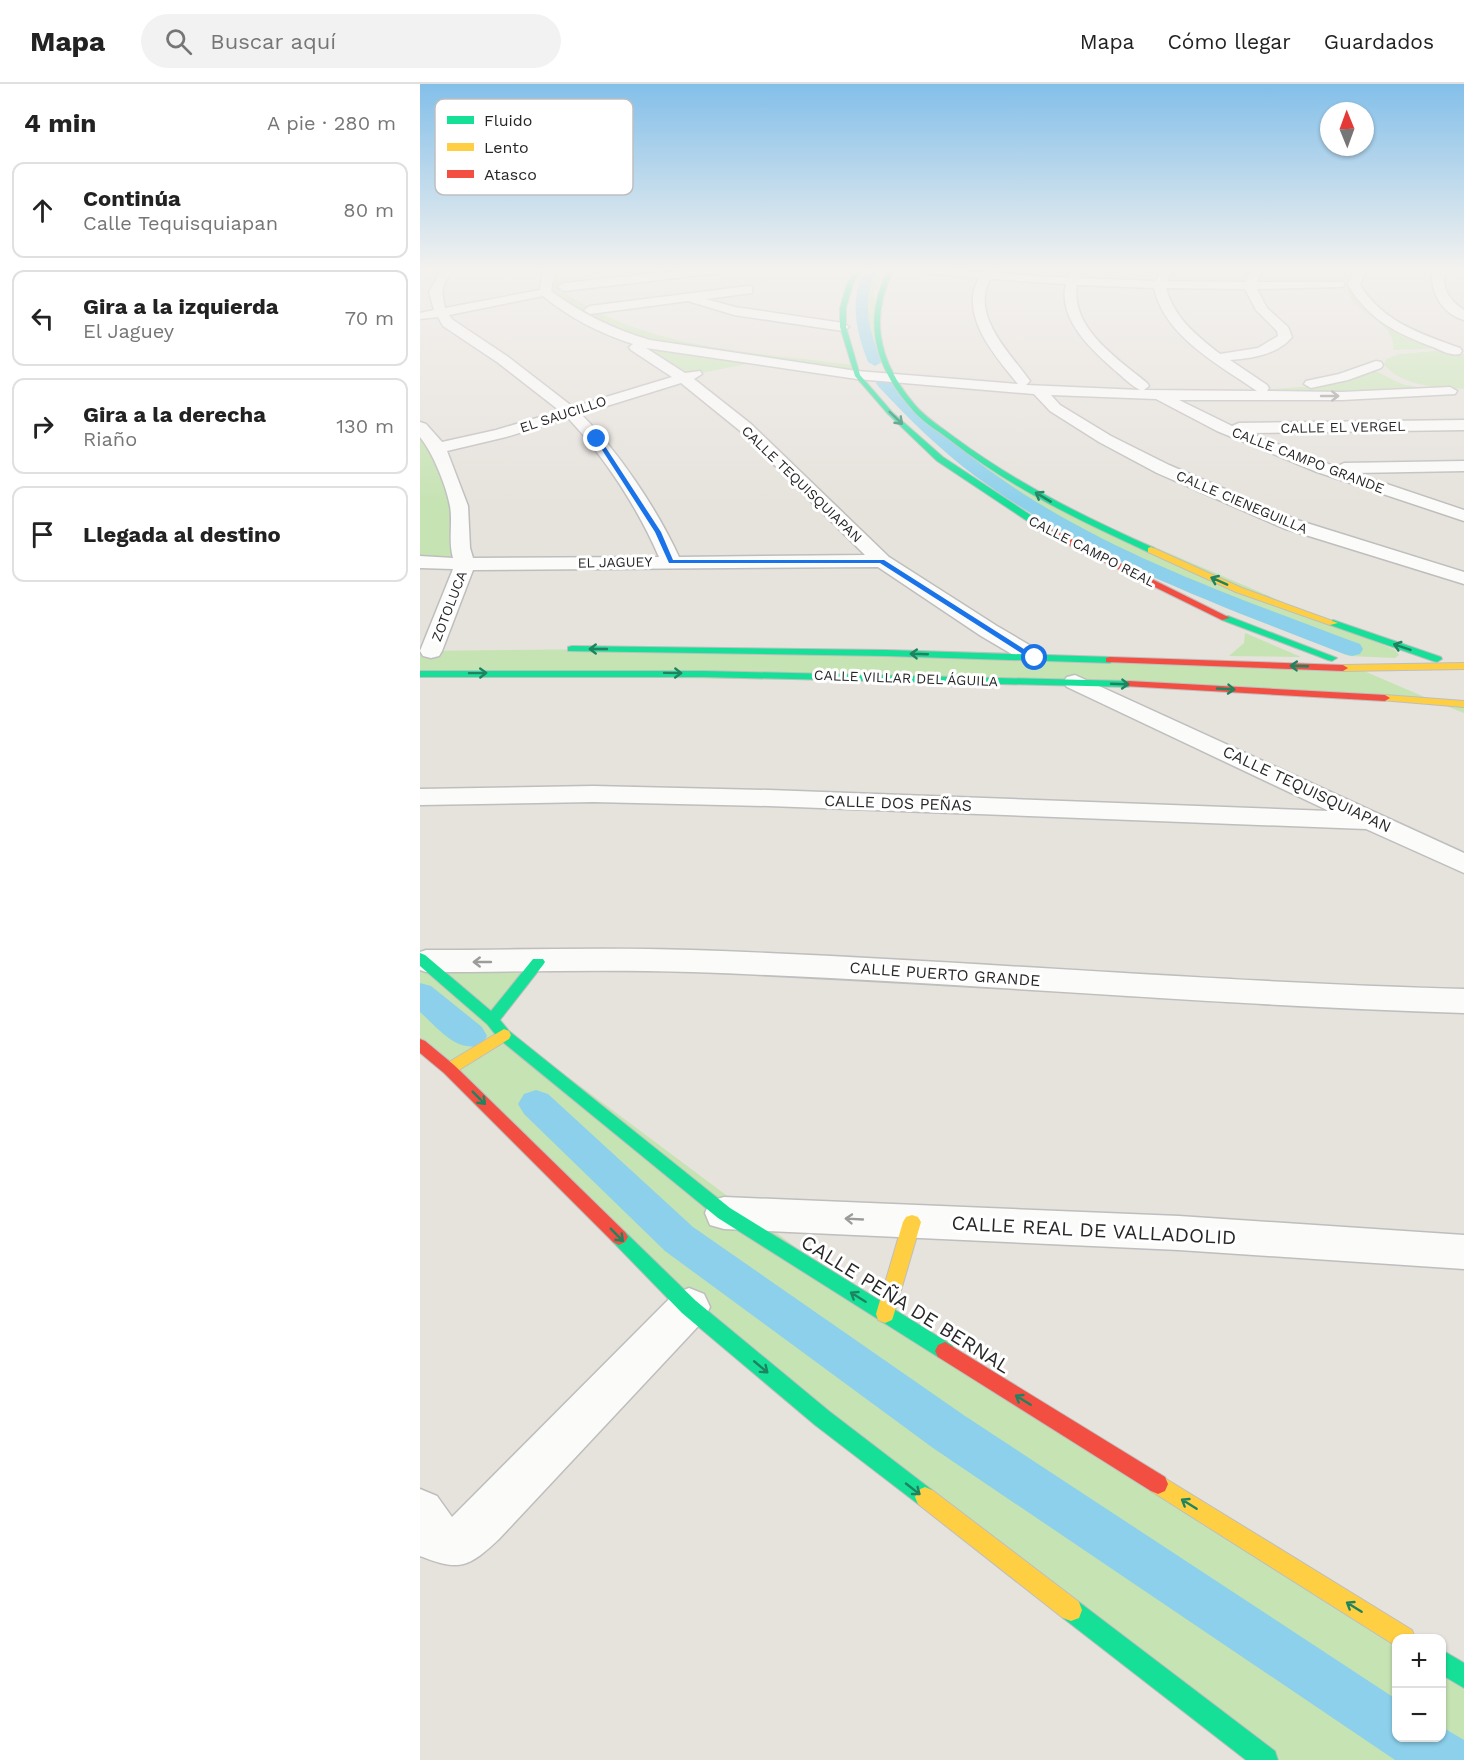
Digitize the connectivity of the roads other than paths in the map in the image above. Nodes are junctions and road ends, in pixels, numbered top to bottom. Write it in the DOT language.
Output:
graph roads {
  1 [pos="486,348"];
  2 [pos="638,348"];
  3 [pos="673,348"];
  4 [pos="731,348"];
  5 [pos="849,348"];
  6 [pos="881,348"];
  7 [pos="996,348"];
  8 [pos="1099,348"];
  9 [pos="1206,348"];
  10 [pos="1270,348"];
  11 [pos="1418,350"];
  12 [pos="1460,352"];
  13 [pos="1218,358"];
  14 [pos="756,362"];
  15 [pos="855,370"];
  16 [pos="891,374"];
  17 [pos="682,377"];
  18 [pos="1030,386"];
  19 [pos="1262,388"];
  20 [pos="1149,391"];
  21 [pos="1457,392"];
  22 [pos="571,412"];
  23 [pos="1464,425"];
  24 [pos="420,427"];
  25 [pos="1222,428"];
  26 [pos="438,448"];
  27 [pos="1464,466"];
  28 [pos="1323,468"];
  29 [pos="1464,510"];
  30 [pos="1445,511"];
  31 [pos="1464,516"];
  32 [pos="671,561"];
  33 [pos="882,561"];
  34 [pos="420,562"];
  35 [pos="465,564"];
  36 [pos="1464,578"];
  37 [pos="989,631"];
  38 [pos="560,649"];
  39 [pos="434,651"];
  40 [pos="1217,651"];
  41 [pos="957,655"];
  42 [pos="1035,658"];
  43 [pos="1166,662"];
  44 [pos="1462,667"];
  45 [pos="1357,668"];
  46 [pos="420,674"];
  47 [pos="1075,682"];
  48 [pos="1168,686"];
  49 [pos="1436,702"];
  50 [pos="1464,704"];
  51 [pos="1464,713"];
  52 [pos="1149,715"];
  53 [pos="420,797"];
  54 [pos="1375,821"];
  55 [pos="1464,864"];
  56 [pos="423,960"];
  57 [pos="538,962"];
  58 [pos="1464,1001"];
  59 [pos="492,1020"];
  60 [pos="504,1035"];
  61 [pos="420,1045"];
  62 [pos="450,1069"];
  63 [pos="724,1212"];
  64 [pos="912,1222"];
  65 [pos="1464,1252"];
  66 [pos="689,1307"];
  67 [pos="885,1314"];
  68 [pos="420,1512"];
  69 [pos="1398,1634"];
  70 [pos="1263,1759"];
  1 -- 22 [label="street"];
  2 -- 17 [label="street, CALLE TEQUISQUIAPAN"];
  3 -- 14 [label="street"];
  4 -- 15 [label="street"];
  5 -- 15 [label="street, CALLE CAMPO REAL"];
  6 -- 16 [label="street, CALLE CAMPO REAL"];
  7 -- 18 [label="street, CALLE CIENEGUILLA"];
  8 -- 20 [label="street, CALLE CAMPO GRANDE"];
  9 -- 13 [label="street"];
  10 -- 13 [label="street"];
  11 -- 12 [label="street"];
  13 -- 19 [label="street"];
  14 -- 15 [label="street"];
  14 -- 17 [label="street, EL SAUCILLO"];
  15 -- 16 [label="street"];
  15 -- 45 [label="street, CALLE CAMPO REAL, one-way"];
  16 -- 18 [label="street"];
  44 -- 16 [label="street, CALLE CAMPO REAL, one-way"];
  17 -- 22 [label="street, EL SAUCILLO"];
  17 -- 33 [label="street, CALLE TEQUISQUIAPAN"];
  18 -- 20 [label="street"];
  18 -- 36 [label="street, CALLE CIENEGUILLA"];
  19 -- 20 [label="street"];
  19 -- 21 [label="street"];
  20 -- 21 [label="street, one-way"];
  20 -- 25 [label="street, CALLE CAMPO GRANDE"];
  22 -- 26 [label="street, EL SAUCILLO"];
  22 -- 32 [label="street"];
  23 -- 25 [label="street, CALLE EL VERGEL"];
  24 -- 26 [label="street, ZOTOLUCA"];
  25 -- 28 [label="street, CALLE CAMPO GRANDE"];
  26 -- 35 [label="street, ZOTOLUCA"];
  27 -- 28 [label="street"];
  28 -- 30 [label="street, CALLE CAMPO GRANDE"];
  29 -- 30 [label="street"];
  30 -- 31 [label="street, CALLE CAMPO GRANDE"];
  32 -- 33 [label="street, EL JAGUEY"];
  32 -- 35 [label="street, EL JAGUEY"];
  33 -- 37 [label="street, CALLE TEQUISQUIAPAN"];
  34 -- 35 [label="street, EL JAGUEY"];
  35 -- 39 [label="street, ZOTOLUCA"];
  37 -- 41 [label="street"];
  37 -- 42 [label="street, CALLE TEQUISQUIAPAN"];
  41 -- 38 [label="street, CALLE VILLAR DEL ÁGUILA, one-way"];
  40 -- 43 [label="street"];
  41 -- 42 [label="street, CALLE VILLAR DEL ÁGUILA"];
  42 -- 43 [label="street, CALLE VILLAR DEL ÁGUILA"];
  45 -- 43 [label="street, CALLE VILLAR DEL ÁGUILA, one-way"];
  44 -- 45 [label="street, CALLE VILLAR DEL ÁGUILA"];
  45 -- 49 [label="street, CALLE CAMPO REAL"];
  46 -- 47 [label="street, CALLE VILLAR DEL ÁGUILA, one-way"];
  47 -- 48 [label="street, CALLE VILLAR DEL ÁGUILA, one-way"];
  47 -- 52 [label="street, CALLE TEQUISQUIAPAN"];
  48 -- 49 [label="street, CALLE VILLAR DEL ÁGUILA, one-way"];
  48 -- 52 [label="street"];
  49 -- 50 [label="street, CALLE VILLAR DEL ÁGUILA"];
  49 -- 51 [label="street, CALLE CAMPO REAL"];
  52 -- 54 [label="street, CALLE TEQUISQUIAPAN"];
  53 -- 54 [label="street, CALLE DOS PEÑAS"];
  54 -- 55 [label="street, CALLE TEQUISQUIAPAN"];
  57 -- 56 [label="street, CALLE PUERTO GRANDE, one-way"];
  56 -- 59 [label="street, CALLE PEÑA DE BERNAL"];
  57 -- 58 [label="street, CALLE PUERTO GRANDE"];
  57 -- 59 [label="street"];
  59 -- 60 [label="street, CALLE PEÑA DE BERNAL"];
  60 -- 62 [label="street"];
  60 -- 63 [label="street, CALLE PEÑA DE BERNAL"];
  61 -- 62 [label="street"];
  62 -- 66 [label="street, one-way"];
  64 -- 63 [label="street, CALLE REAL DE VALLADOLID, one-way"];
  67 -- 63 [label="street, CALLE PEÑA DE BERNAL, one-way"];
  64 -- 65 [label="street, CALLE REAL DE VALLADOLID"];
  64 -- 67 [label="street"];
  66 -- 68 [label="street"];
  66 -- 70 [label="street, one-way"];
  69 -- 67 [label="street, CALLE PEÑA DE BERNAL, one-way"];
}
